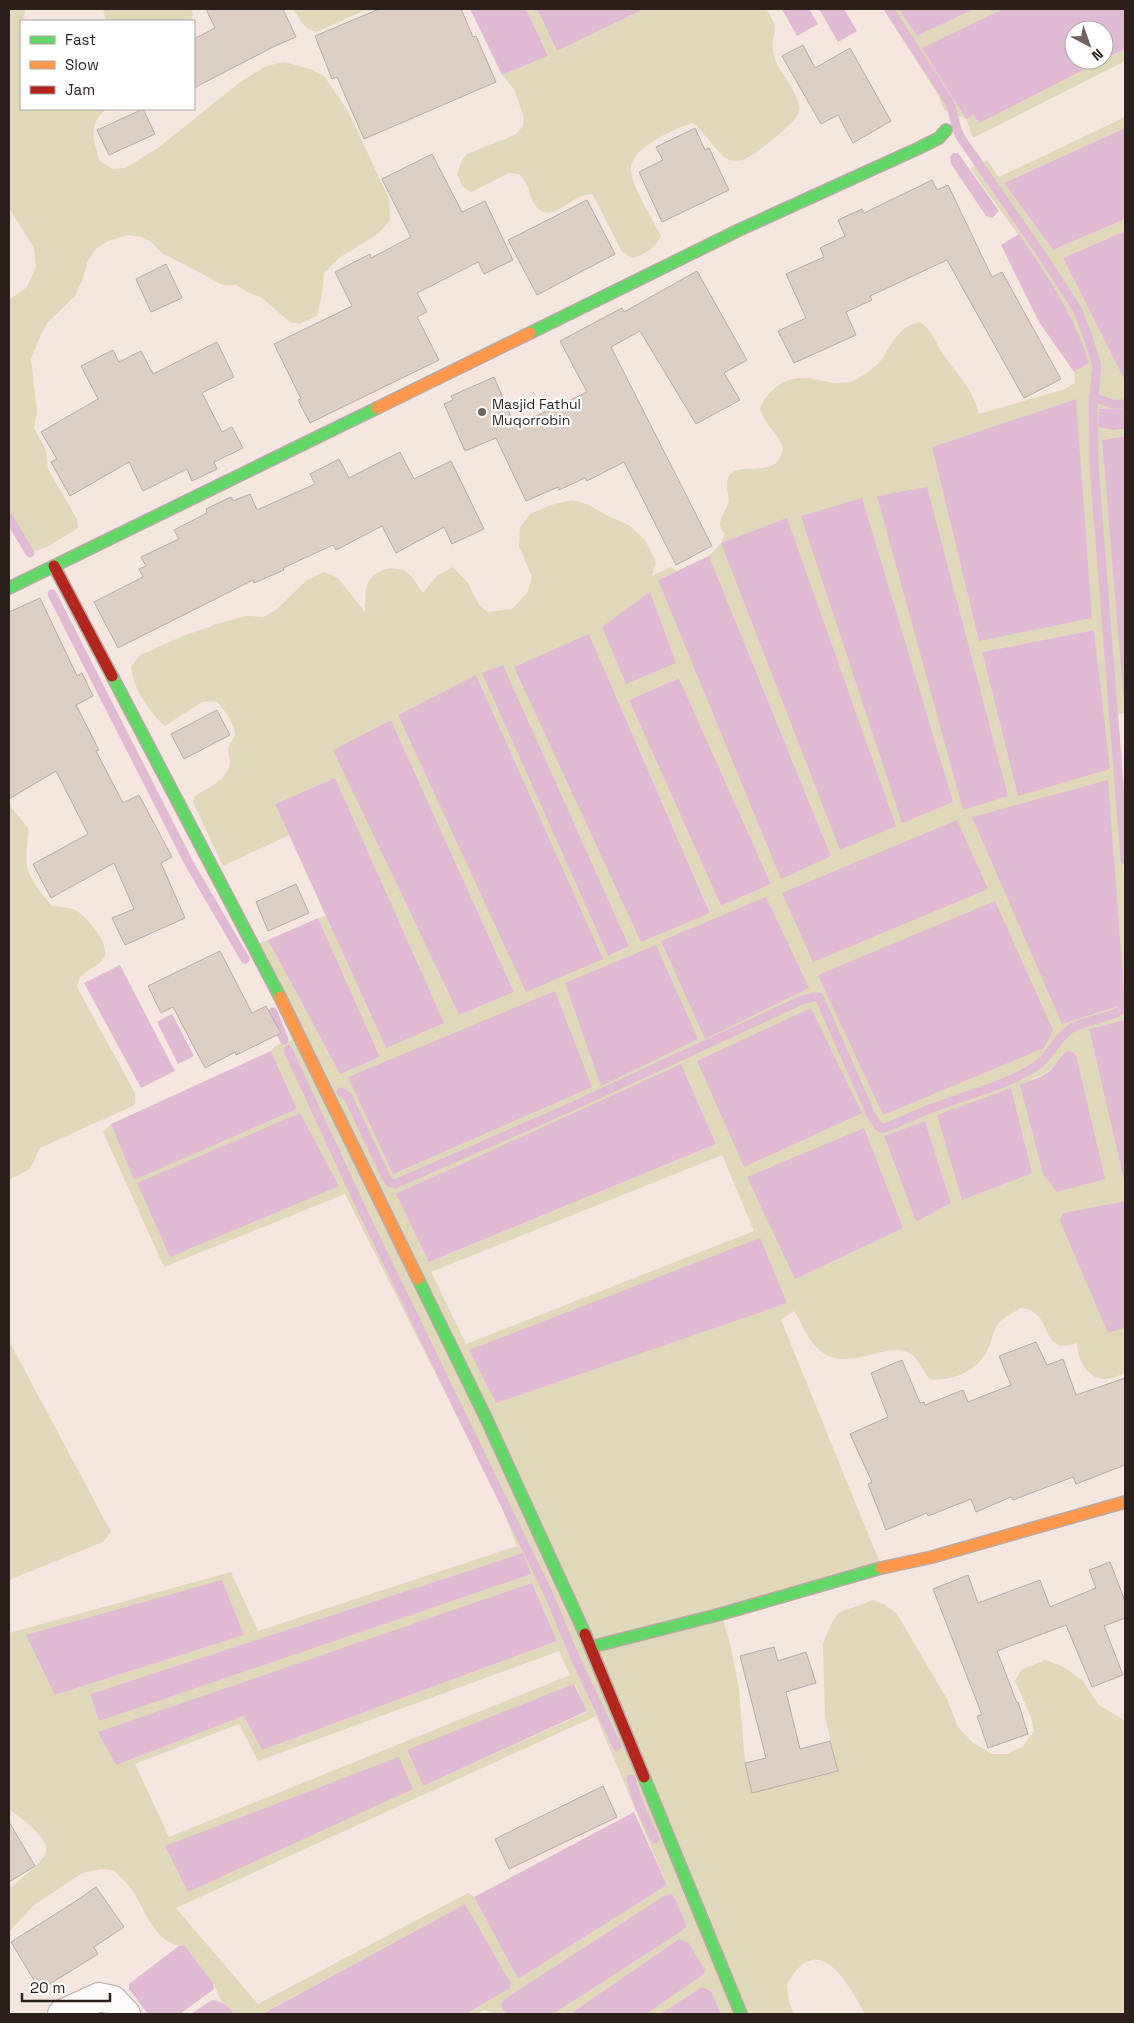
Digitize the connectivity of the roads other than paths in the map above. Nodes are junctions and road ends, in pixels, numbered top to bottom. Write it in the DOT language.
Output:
graph roads {
  1 [pos="946,130"];
  2 [pos="54,566"];
  3 [pos="9,588"];
  4 [pos="1125,1502"];
  5 [pos="591,1646"];
  6 [pos="62,2014"];
  7 [pos="126,2014"];
  8 [pos="741,2014"];
  1 -- 2 [label="street"];
  2 -- 3 [label="street"];
  2 -- 5 [label="street"];
  4 -- 5 [label="street"];
  5 -- 8 [label="street"];
  6 -- 7 [label="street"];
}
